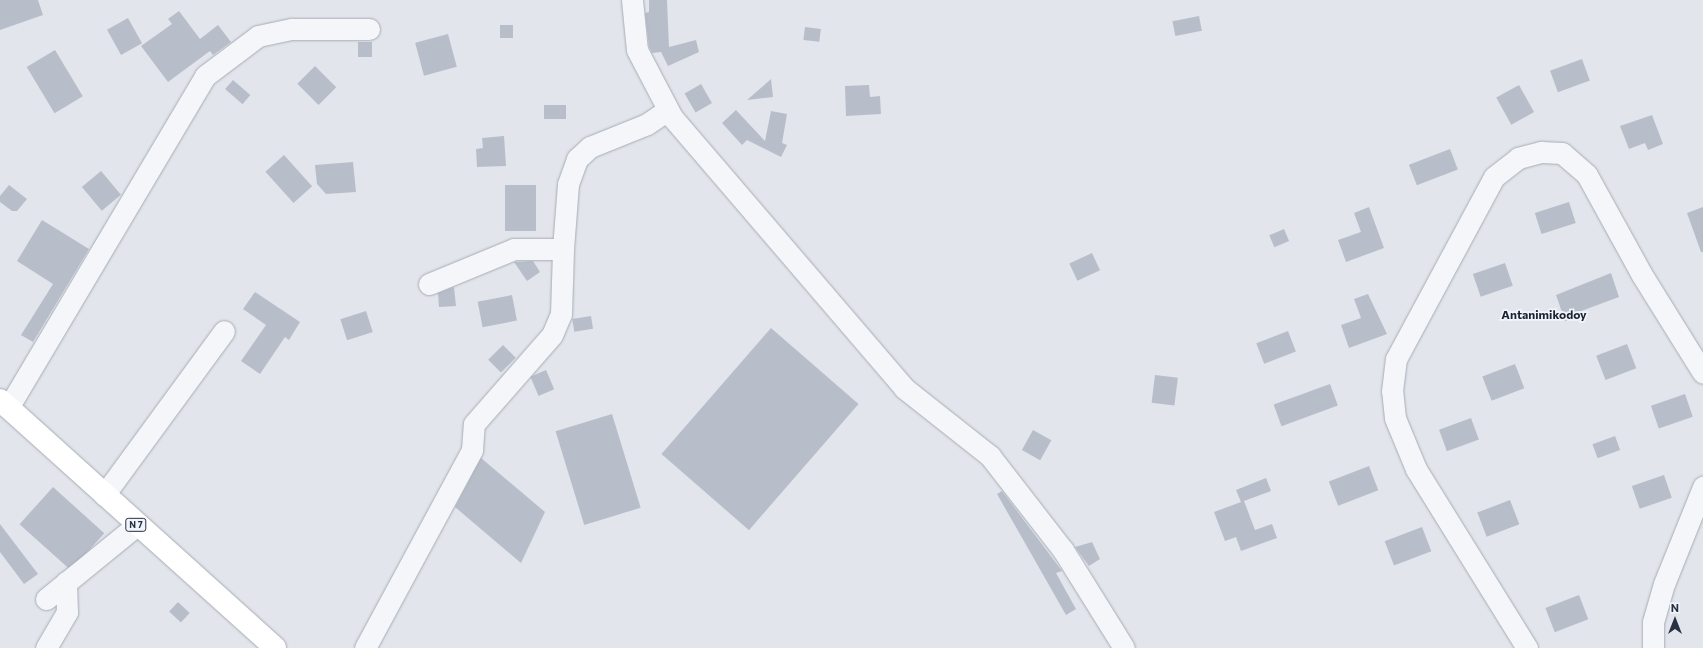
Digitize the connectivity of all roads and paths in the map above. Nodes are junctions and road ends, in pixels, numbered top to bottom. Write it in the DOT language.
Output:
graph roads {
  1 [pos="632,0"];
  2 [pos="369,29"];
  3 [pos="668,110"];
  4 [pos="564,249"];
  5 [pos="429,284"];
  6 [pos="224,331"];
  7 [pos="1703,372"];
  8 [pos="4,404"];
  9 [pos="1703,487"];
  10 [pos="104,495"];
  11 [pos="1696,523"];
  12 [pos="137,525"];
  13 [pos="66,582"];
  14 [pos="46,599"];
  15 [pos="46,648"];
  16 [pos="275,648"];
  17 [pos="365,648"];
  18 [pos="1124,648"];
  19 [pos="1527,648"];
  20 [pos="1653,648"];
  1 -- 3 [label="street"];
  2 -- 8 [label="street"];
  3 -- 4 [label="street"];
  3 -- 18 [label="street"];
  4 -- 5 [label="street"];
  4 -- 17 [label="street"];
  6 -- 10 [label="street"];
  7 -- 19 [label="street"];
  8 -- 10 [label="main road, N 7"];
  9 -- 11 [label="street"];
  10 -- 12 [label="main road, N 7"];
  11 -- 20 [label="street"];
  12 -- 13 [label="street"];
  12 -- 16 [label="main road, N 7"];
  13 -- 14 [label="street"];
  13 -- 15 [label="street"];
}
